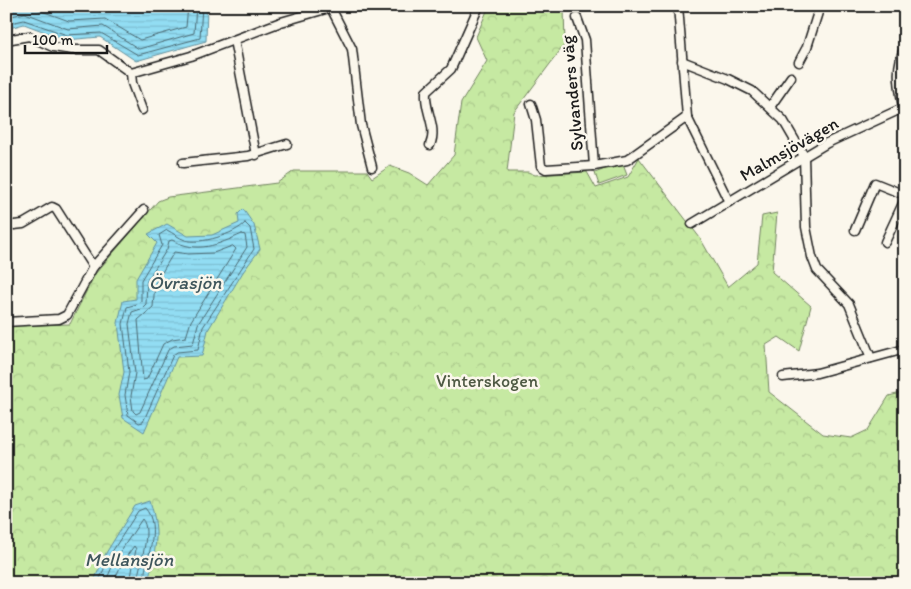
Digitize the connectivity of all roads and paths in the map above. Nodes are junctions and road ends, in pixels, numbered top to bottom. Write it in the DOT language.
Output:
graph roads {
  1 [pos="479,6"];
  2 [pos="678,6"];
  3 [pos="820,6"];
  4 [pos="333,7"];
  5 [pos="578,18"];
  6 [pos="6,40"];
  7 [pos="234,40"];
  8 [pos="905,46"];
  9 [pos="682,61"];
  10 [pos="799,62"];
  11 [pos="131,73"];
  12 [pos="791,77"];
  13 [pos="531,104"];
  14 [pos="770,107"];
  15 [pos="904,107"];
  16 [pos="142,110"];
  17 [pos="687,117"];
  18 [pos="288,144"];
  19 [pos="430,145"];
  20 [pos="256,154"];
  21 [pos="804,156"];
  22 [pos="183,163"];
  23 [pos="594,166"];
  24 [pos="372,167"];
  25 [pos="905,197"];
  26 [pos="729,202"];
  27 [pos="144,210"];
  28 [pos="692,224"];
  29 [pos="14,225"];
  30 [pos="855,230"];
  31 [pos="885,242"];
  32 [pos="93,267"];
  33 [pos="6,322"];
  34 [pos="905,349"];
  35 [pos="871,358"];
  36 [pos="783,377"];
  1 -- 19 [label="street"];
  2 -- 9 [label="street"];
  3 -- 10 [label="street"];
  4 -- 7 [label="street"];
  4 -- 24 [label="street"];
  5 -- 23 [label="street, Sylvanders väg"];
  6 -- 11 [label="street"];
  7 -- 11 [label="street"];
  7 -- 20 [label="street"];
  8 -- 15 [label="street"];
  9 -- 14 [label="street"];
  9 -- 17 [label="street"];
  11 -- 16 [label="street"];
  12 -- 14 [label="street"];
  13 -- 23 [label="street, Sylvanders väg"];
  14 -- 21 [label="street"];
  15 -- 21 [label="street, Malmsjövägen"];
  17 -- 23 [label="street, Sylvanders väg"];
  17 -- 26 [label="street"];
  18 -- 20 [label="street"];
  20 -- 22 [label="street"];
  21 -- 26 [label="street, Malmsjövägen"];
  21 -- 35 [label="street"];
  25 -- 30 [label="street"];
  25 -- 31 [label="street"];
  26 -- 28 [label="street, Malmsjövägen"];
  27 -- 32 [label="street"];
  29 -- 32 [label="street"];
  32 -- 33 [label="street"];
  34 -- 35 [label="street"];
  35 -- 36 [label="street"];
}
